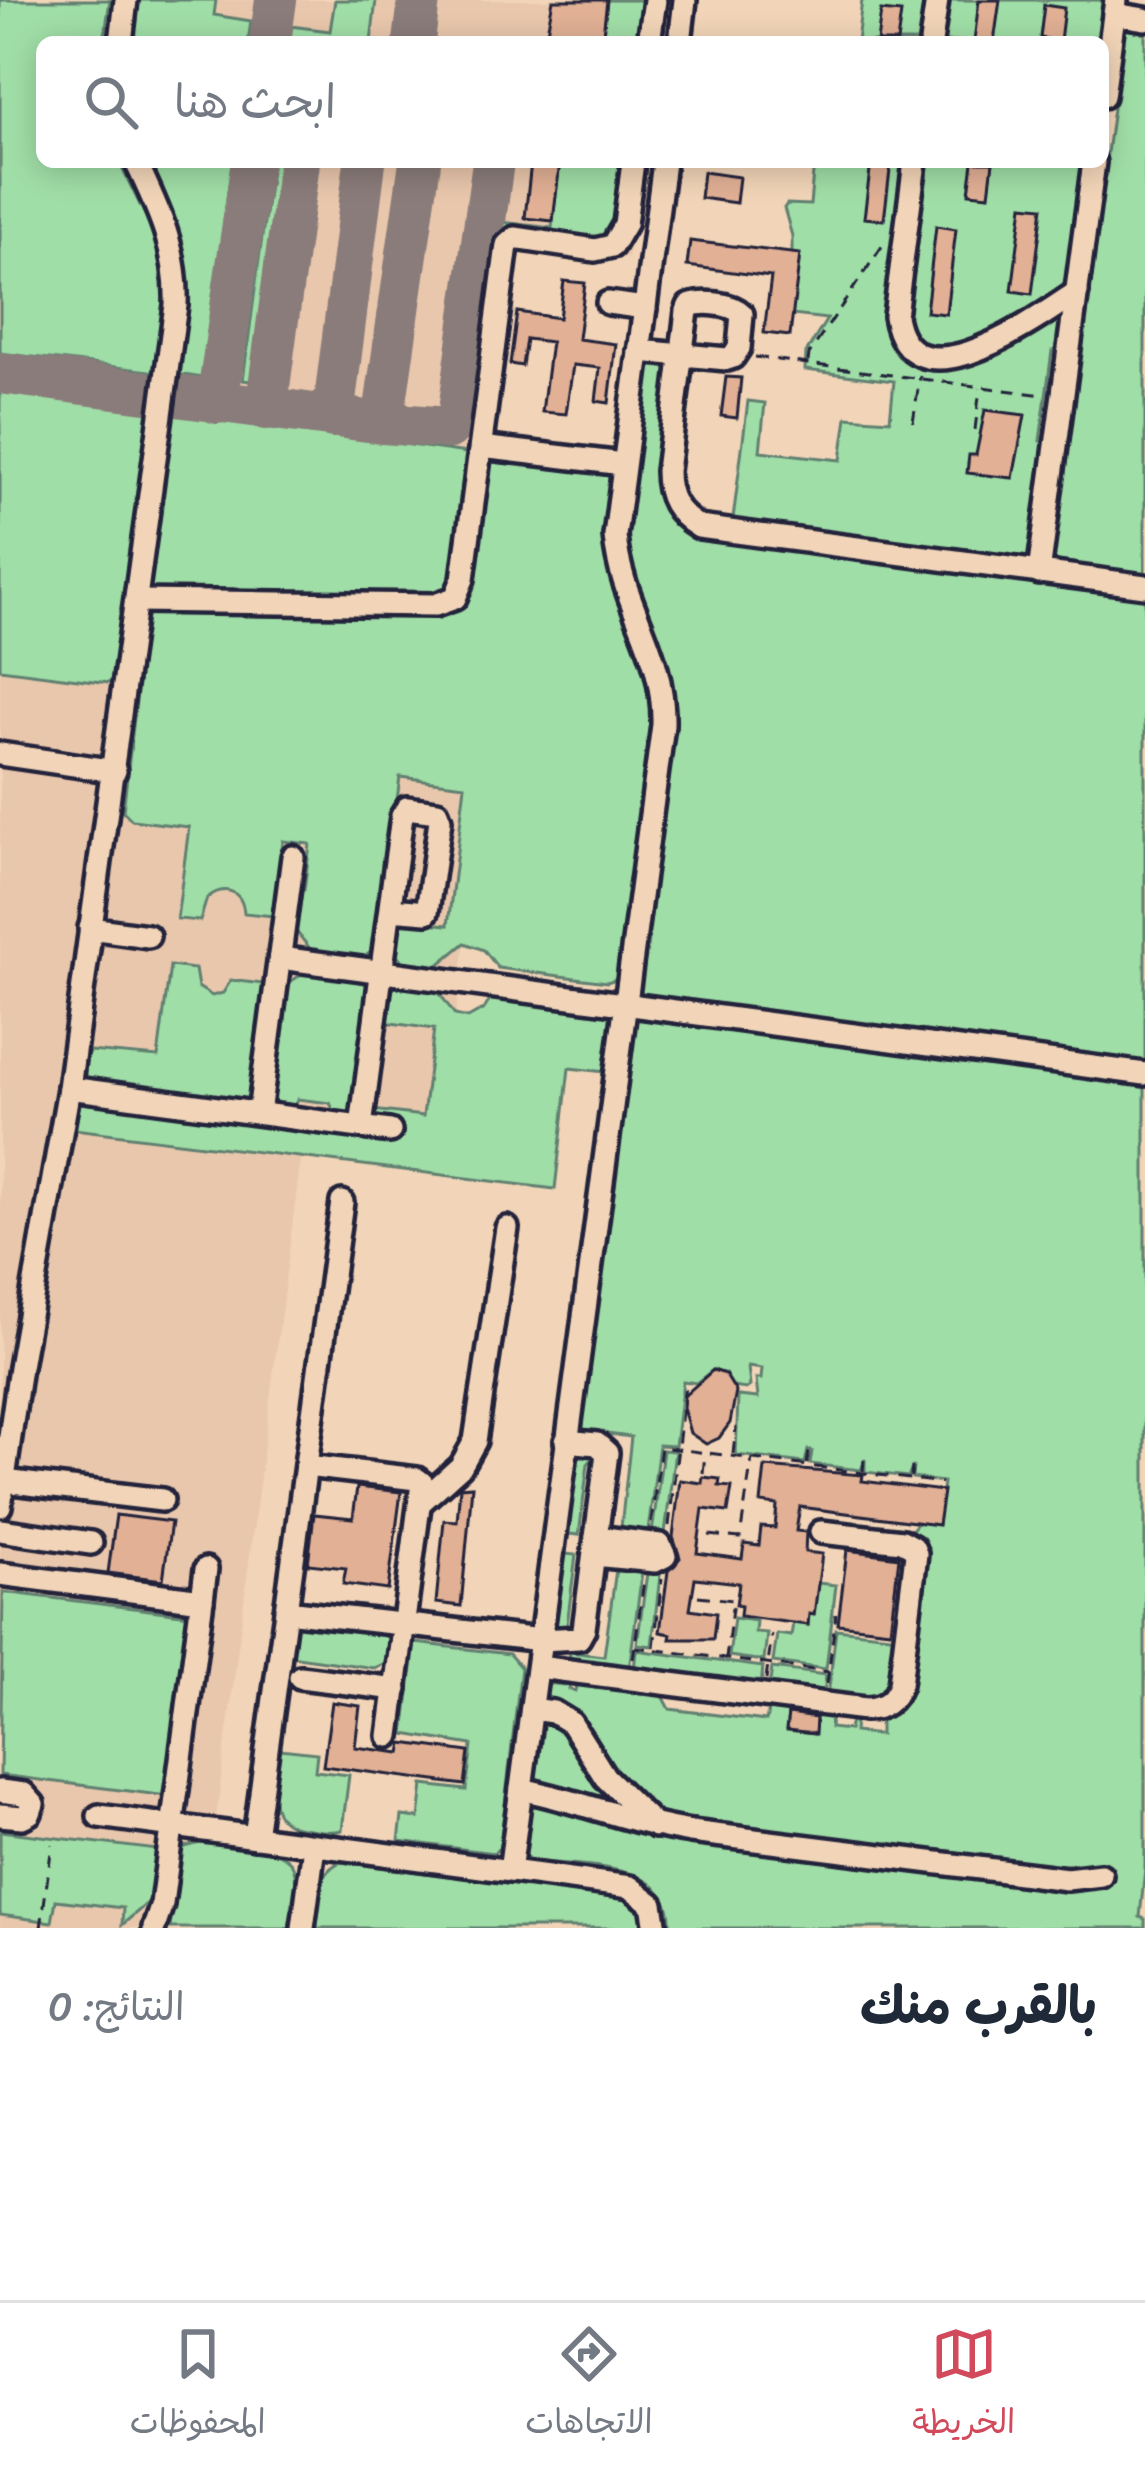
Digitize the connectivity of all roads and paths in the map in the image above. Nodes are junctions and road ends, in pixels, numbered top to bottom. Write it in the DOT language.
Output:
graph roads {
  1 [pos="126,0"];
  2 [pos="655,0"];
  3 [pos="685,0"];
  4 [pos="937,0"];
  5 [pos="1115,7"];
  6 [pos="1145,20"];
  7 [pos="122,36"];
  8 [pos="650,36"];
  9 [pos="681,36"];
  10 [pos="932,36"];
  11 [pos="1109,52"];
  12 [pos="139,168"];
  13 [pos="632,168"];
  14 [pos="663,168"];
  15 [pos="914,168"];
  16 [pos="1093,168"];
  17 [pos="905,237"];
  18 [pos="1077,292"];
  19 [pos="608,303"];
  20 [pos="645,308"];
  21 [pos="639,351"];
  22 [pos="923,353"];
  23 [pos="682,355"];
  24 [pos="737,355"];
  25 [pos="808,363"];
  26 [pos="920,378"];
  27 [pos="981,387"];
  28 [pos="1063,398"];
  29 [pos="913,422"];
  30 [pos="975,430"];
  31 [pos="481,447"];
  32 [pos="623,464"];
  33 [pos="1040,573"];
  34 [pos="1145,586"];
  35 [pos="137,602"];
  36 [pos="0,754"];
  37 [pos="115,771"];
  38 [pos="293,856"];
  39 [pos="390,910"];
  40 [pos="90,928"];
  41 [pos="148,937"];
  42 [pos="280,958"];
  43 [pos="382,971"];
  44 [pos="625,1004"];
  45 [pos="1145,1074"];
  46 [pos="69,1088"];
  47 [pos="259,1113"];
  48 [pos="361,1127"];
  49 [pos="390,1131"];
  50 [pos="342,1202"];
  51 [pos="507,1228"];
  52 [pos="10,1366"];
  53 [pos="685,1385"];
  54 [pos="736,1427"];
  55 [pos="566,1441"];
  56 [pos="678,1449"];
  57 [pos="705,1452"];
  58 [pos="809,1452"];
  59 [pos="733,1456"];
  60 [pos="752,1458"];
  61 [pos="865,1460"];
  62 [pos="306,1466"];
  63 [pos="807,1466"];
  64 [pos="912,1467"];
  65 [pos="703,1473"];
  66 [pos="863,1473"];
  67 [pos="911,1479"];
  68 [pos="4,1480"];
  69 [pos="940,1483"];
  70 [pos="162,1500"];
  71 [pos="421,1502"];
  72 [pos="0,1506"];
  73 [pos="0,1530"];
  74 [pos="821,1532"];
  75 [pos="710,1535"];
  76 [pos="554,1540"];
  77 [pos="91,1543"];
  78 [pos="595,1546"];
  79 [pos="656,1553"];
  80 [pos="206,1569"];
  81 [pos="0,1574"];
  82 [pos="698,1596"];
  83 [pos="202,1600"];
  84 [pos="286,1611"];
  85 [pos="836,1614"];
  86 [pos="404,1625"];
  87 [pos="772,1634"];
  88 [pos="541,1640"];
  89 [pos="635,1647"];
  90 [pos="654,1649"];
  91 [pos="726,1659"];
  92 [pos="769,1664"];
  93 [pos="538,1666"];
  94 [pos="829,1672"];
  95 [pos="301,1677"];
  96 [pos="631,1677"];
  97 [pos="396,1689"];
  98 [pos="764,1695"];
  99 [pos="825,1703"];
  100 [pos="532,1709"];
  101 [pos="389,1736"];
  102 [pos="521,1790"];
  103 [pos="0,1791"];
  104 [pos="0,1815"];
  105 [pos="99,1816"];
  106 [pos="172,1826"];
  107 [pos="368,1827"];
  108 [pos="656,1827"];
  109 [pos="254,1837"];
  110 [pos="52,1844"];
  111 [pos="314,1846"];
  112 [pos="364,1852"];
  113 [pos="510,1871"];
  114 [pos="1101,1875"];
  115 [pos="41,1928"];
  116 [pos="154,1928"];
  117 [pos="303,1928"];
  118 [pos="656,1928"];
  1 -- 7 [label="lane"];
  2 -- 8 [label="lane"];
  3 -- 9 [label="lane"];
  4 -- 10 [label="lane"];
  5 -- 6 [label="lane"];
  5 -- 11 [label="lane"];
  12 -- 35 [label="lane"];
  13 -- 31 [label="lane"];
  14 -- 20 [label="lane"];
  15 -- 17 [label="lane"];
  16 -- 18 [label="lane"];
  17 -- 22 [label="lane"];
  17 -- 25 [label="path"];
  18 -- 22 [label="lane"];
  18 -- 28 [label="lane"];
  19 -- 20 [label="lane"];
  20 -- 21 [label="lane"];
  21 -- 23 [label="lane"];
  21 -- 32 [label="lane"];
  22 -- 26 [label="path"];
  23 -- 24 [label="lane"];
  23 -- 24 [label="lane"];
  23 -- 33 [label="lane"];
  24 -- 25 [label="path"];
  25 -- 26 [label="path"];
  26 -- 27 [label="path"];
  26 -- 29 [label="path"];
  27 -- 28 [label="path"];
  27 -- 30 [label="path"];
  28 -- 33 [label="lane"];
  31 -- 32 [label="lane"];
  31 -- 35 [label="lane"];
  32 -- 44 [label="lane"];
  33 -- 34 [label="lane"];
  35 -- 37 [label="lane"];
  36 -- 37 [label="lane"];
  37 -- 40 [label="lane"];
  38 -- 42 [label="lane"];
  39 -- 39 [label="lane"];
  39 -- 43 [label="lane"];
  40 -- 41 [label="lane"];
  40 -- 46 [label="lane"];
  42 -- 43 [label="lane"];
  42 -- 47 [label="lane"];
  43 -- 44 [label="lane"];
  43 -- 48 [label="lane"];
  44 -- 45 [label="lane"];
  44 -- 55 [label="lane"];
  46 -- 47 [label="lane"];
  46 -- 52 [label="lane"];
  47 -- 48 [label="lane"];
  48 -- 49 [label="lane"];
  50 -- 62 [label="lane"];
  51 -- 71 [label="lane"];
  52 -- 68 [label="lane"];
  53 -- 56 [label="path"];
  54 -- 59 [label="path"];
  55 -- 76 [label="lane"];
  55 -- 78 [label="lane"];
  56 -- 57 [label="path"];
  56 -- 79 [label="path"];
  56 -- 79 [label="path"];
  57 -- 59 [label="path"];
  57 -- 65 [label="path"];
  58 -- 63 [label="path"];
  59 -- 60 [label="path"];
  60 -- 63 [label="path"];
  60 -- 75 [label="path"];
  61 -- 66 [label="path"];
  62 -- 71 [label="lane"];
  62 -- 84 [label="lane"];
  63 -- 66 [label="path"];
  64 -- 67 [label="path"];
  66 -- 67 [label="path"];
  67 -- 69 [label="path"];
  68 -- 70 [label="lane"];
  68 -- 72 [label="lane"];
  71 -- 86 [label="lane"];
  73 -- 77 [label="lane"];
  74 -- 99 [label="lane"];
  76 -- 78 [label="lane"];
  76 -- 88 [label="lane"];
  78 -- 79 [label="lane"];
  78 -- 88 [label="lane"];
  79 -- 89 [label="path"];
  79 -- 90 [label="path"];
  80 -- 83 [label="lane"];
  81 -- 83 [label="lane"];
  82 -- 91 [label="path"];
  83 -- 106 [label="lane"];
  84 -- 86 [label="lane"];
  84 -- 109 [label="lane"];
  85 -- 94 [label="path"];
  86 -- 88 [label="lane"];
  86 -- 97 [label="lane"];
  87 -- 92 [label="path"];
  88 -- 93 [label="lane"];
  89 -- 90 [label="path"];
  89 -- 96 [label="path"];
  90 -- 91 [label="path"];
  91 -- 92 [label="path"];
  92 -- 94 [label="path"];
  92 -- 98 [label="path"];
  93 -- 96 [label="lane"];
  93 -- 100 [label="lane"];
  94 -- 99 [label="path"];
  95 -- 97 [label="lane"];
  96 -- 98 [label="lane"];
  97 -- 101 [label="lane"];
  98 -- 99 [label="lane"];
  100 -- 102 [label="lane"];
  100 -- 108 [label="lane"];
  102 -- 108 [label="lane"];
  102 -- 113 [label="lane"];
  103 -- 104 [label="lane"];
  105 -- 106 [label="lane"];
  106 -- 109 [label="lane"];
  106 -- 116 [label="lane"];
  107 -- 112 [label="lane"];
  108 -- 114 [label="lane"];
  109 -- 111 [label="lane"];
  110 -- 115 [label="path"];
  111 -- 112 [label="lane"];
  111 -- 117 [label="lane"];
  112 -- 113 [label="lane"];
  113 -- 118 [label="lane"];
}
